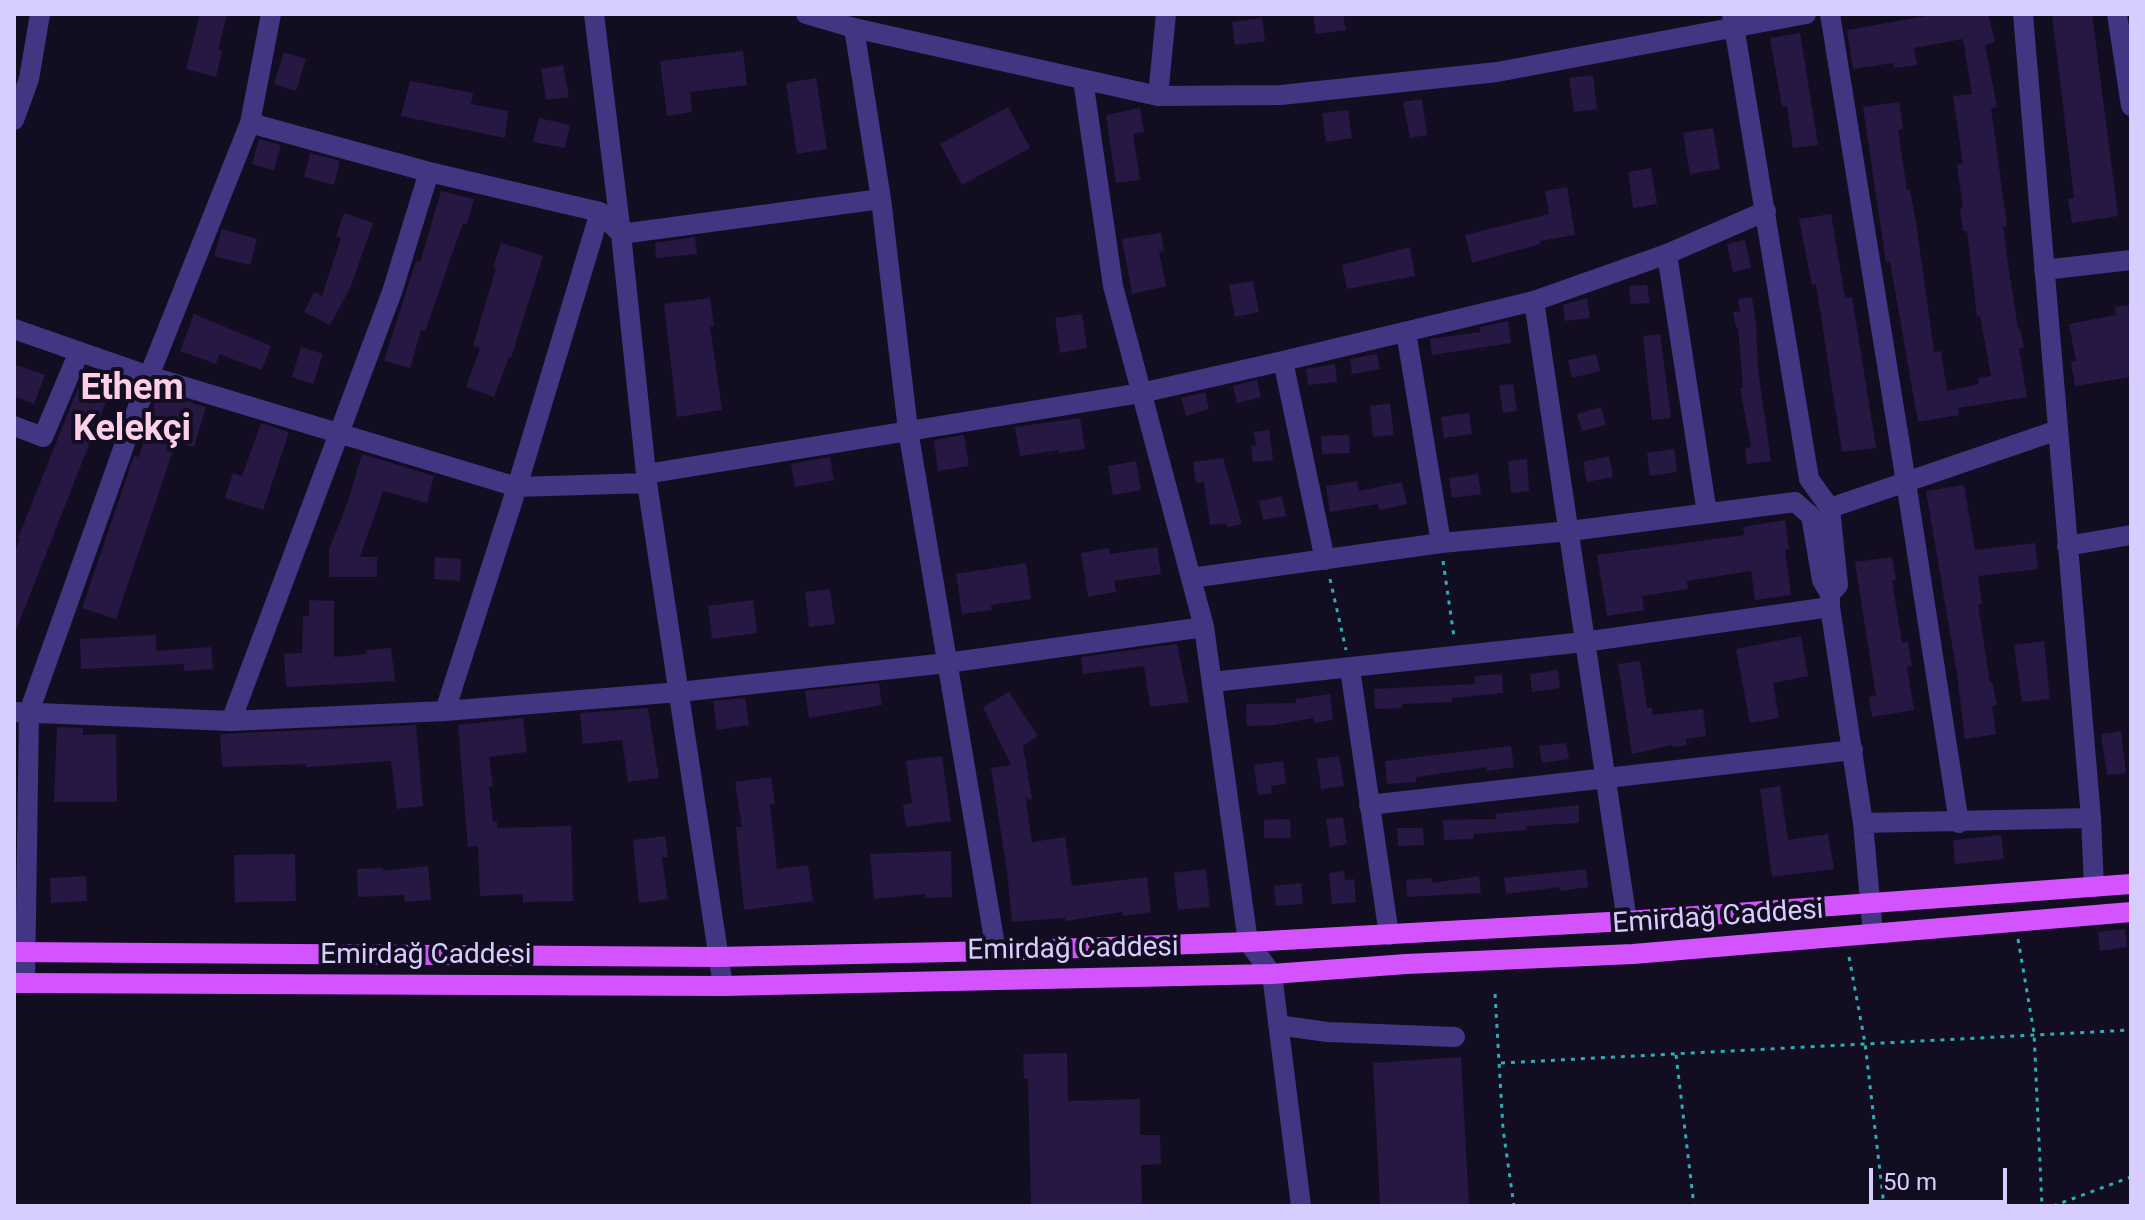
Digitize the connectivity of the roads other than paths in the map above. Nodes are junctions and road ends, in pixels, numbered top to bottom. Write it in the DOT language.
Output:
graph roads {
  1 [pos="40,14"];
  2 [pos="271,14"];
  3 [pos="594,14"];
  4 [pos="806,14"];
  5 [pos="1166,14"];
  6 [pos="1806,14"];
  7 [pos="1830,14"];
  8 [pos="2023,14"];
  9 [pos="2117,14"];
  10 [pos="1733,20"];
  11 [pos="854,28"];
  12 [pos="1083,80"];
  13 [pos="1158,96"];
  14 [pos="2131,106"];
  15 [pos="14,120"];
  16 [pos="250,123"];
  17 [pos="429,172"];
  18 [pos="881,199"];
  19 [pos="1766,211"];
  20 [pos="600,212"];
  21 [pos="621,234"];
  22 [pos="1667,254"];
  23 [pos="2131,260"];
  24 [pos="2044,270"];
  25 [pos="1534,301"];
  26 [pos="14,329"];
  27 [pos="1406,332"];
  28 [pos="79,352"];
  29 [pos="1283,361"];
  30 [pos="149,376"];
  31 [pos="1141,393"];
  32 [pos="14,426"];
  33 [pos="908,430"];
  34 [pos="2058,430"];
  35 [pos="339,433"];
  36 [pos="647,478"];
  37 [pos="1906,482"];
  38 [pos="517,487"];
  39 [pos="1830,508"];
  40 [pos="1707,513"];
  41 [pos="1570,531"];
  42 [pos="2131,535"];
  43 [pos="1441,543"];
  44 [pos="2067,546"];
  45 [pos="1325,560"];
  46 [pos="1191,578"];
  47 [pos="1830,601"];
  48 [pos="1204,627"];
  49 [pos="1584,642"];
  50 [pos="947,663"];
  51 [pos="1350,669"];
  52 [pos="1212,682"];
  53 [pos="679,692"];
  54 [pos="445,711"];
  55 [pos="22,712"];
  56 [pos="231,721"];
  57 [pos="1853,750"];
  58 [pos="1604,778"];
  59 [pos="1369,805"];
  60 [pos="2091,818"];
  61 [pos="1863,823"];
  62 [pos="1959,823"];
  63 [pos="2131,884"];
  64 [pos="2094,887"];
  65 [pos="1872,905"];
  66 [pos="2131,912"];
  67 [pos="1627,921"];
  68 [pos="1873,934"];
  69 [pos="1389,935"];
  70 [pos="1248,942"];
  71 [pos="996,951"];
  72 [pos="20,952"];
  73 [pos="717,957"];
  74 [pos="1272,974"];
  75 [pos="20,983"];
  76 [pos="723,986"];
  77 [pos="1278,1025"];
  78 [pos="1455,1037"];
  79 [pos="1301,1206"];
  1 -- 15 [label="street"];
  2 -- 16 [label="street"];
  3 -- 21 [label="street"];
  4 -- 11 [label="street"];
  5 -- 13 [label="street"];
  6 -- 10 [label="street"];
  7 -- 37 [label="street"];
  8 -- 24 [label="street"];
  9 -- 14 [label="street"];
  10 -- 13 [label="street"];
  10 -- 19 [label="street"];
  11 -- 12 [label="street"];
  11 -- 18 [label="street"];
  12 -- 13 [label="street"];
  12 -- 31 [label="street"];
  16 -- 17 [label="street"];
  16 -- 30 [label="street"];
  17 -- 20 [label="street"];
  17 -- 35 [label="street"];
  18 -- 21 [label="street"];
  18 -- 33 [label="street"];
  19 -- 22 [label="street"];
  19 -- 39 [label="street"];
  20 -- 21 [label="street"];
  20 -- 38 [label="street"];
  21 -- 36 [label="street"];
  22 -- 25 [label="street"];
  22 -- 40 [label="street"];
  23 -- 24 [label="street"];
  24 -- 34 [label="street"];
  25 -- 27 [label="street"];
  25 -- 41 [label="street"];
  26 -- 28 [label="street"];
  27 -- 29 [label="street"];
  27 -- 43 [label="street"];
  28 -- 30 [label="street"];
  28 -- 32 [label="street"];
  29 -- 31 [label="street"];
  29 -- 45 [label="street"];
  30 -- 35 [label="street"];
  30 -- 55 [label="street"];
  31 -- 33 [label="street"];
  31 -- 46 [label="street"];
  33 -- 36 [label="street"];
  33 -- 50 [label="street"];
  34 -- 37 [label="street"];
  34 -- 44 [label="street"];
  35 -- 38 [label="street"];
  35 -- 56 [label="street"];
  36 -- 38 [label="street"];
  36 -- 53 [label="street"];
  37 -- 39 [label="street"];
  37 -- 62 [label="street"];
  38 -- 54 [label="street"];
  39 -- 47 [label="street"];
  40 -- 41 [label="street"];
  40 -- 47 [label="street"];
  41 -- 43 [label="street"];
  41 -- 49 [label="street"];
  42 -- 44 [label="street"];
  43 -- 45 [label="street"];
  44 -- 60 [label="street"];
  45 -- 46 [label="street"];
  46 -- 48 [label="street"];
  47 -- 49 [label="street"];
  47 -- 57 [label="street"];
  48 -- 50 [label="street"];
  48 -- 52 [label="street"];
  49 -- 51 [label="street"];
  49 -- 58 [label="street"];
  50 -- 53 [label="street"];
  50 -- 71 [label="street"];
  51 -- 52 [label="street"];
  51 -- 59 [label="street"];
  52 -- 70 [label="street"];
  53 -- 54 [label="street"];
  53 -- 73 [label="street"];
  54 -- 56 [label="street"];
  55 -- 56 [label="street"];
  55 -- 72 [label="street"];
  57 -- 58 [label="street"];
  57 -- 61 [label="street"];
  58 -- 59 [label="street"];
  58 -- 67 [label="street"];
  59 -- 69 [label="street"];
  60 -- 62 [label="street"];
  60 -- 64 [label="street"];
  61 -- 62 [label="street"];
  61 -- 65 [label="street"];
  63 -- 64 [label="main road, Emirdağ Caddesi"];
  64 -- 65 [label="main road, Emirdağ Caddesi"];
  65 -- 67 [label="main road, Emirdağ Caddesi"];
  65 -- 68 [label="street"];
  66 -- 68 [label="main road, Emirdağ Caddesi"];
  67 -- 69 [label="main road, Emirdağ Caddesi"];
  68 -- 74 [label="main road, Emirdağ Caddesi"];
  69 -- 70 [label="main road, Emirdağ Caddesi"];
  70 -- 71 [label="main road, Emirdağ Caddesi"];
  70 -- 74 [label="street"];
  71 -- 73 [label="main road, Emirdağ Caddesi"];
  72 -- 73 [label="main road, Emirdağ Caddesi"];
  72 -- 75 [label="street"];
  73 -- 76 [label="street"];
  74 -- 76 [label="main road, Emirdağ Caddesi"];
  74 -- 77 [label="street"];
  75 -- 76 [label="main road, Emirdağ Caddesi"];
  77 -- 78 [label="street"];
  77 -- 79 [label="street"];
}
